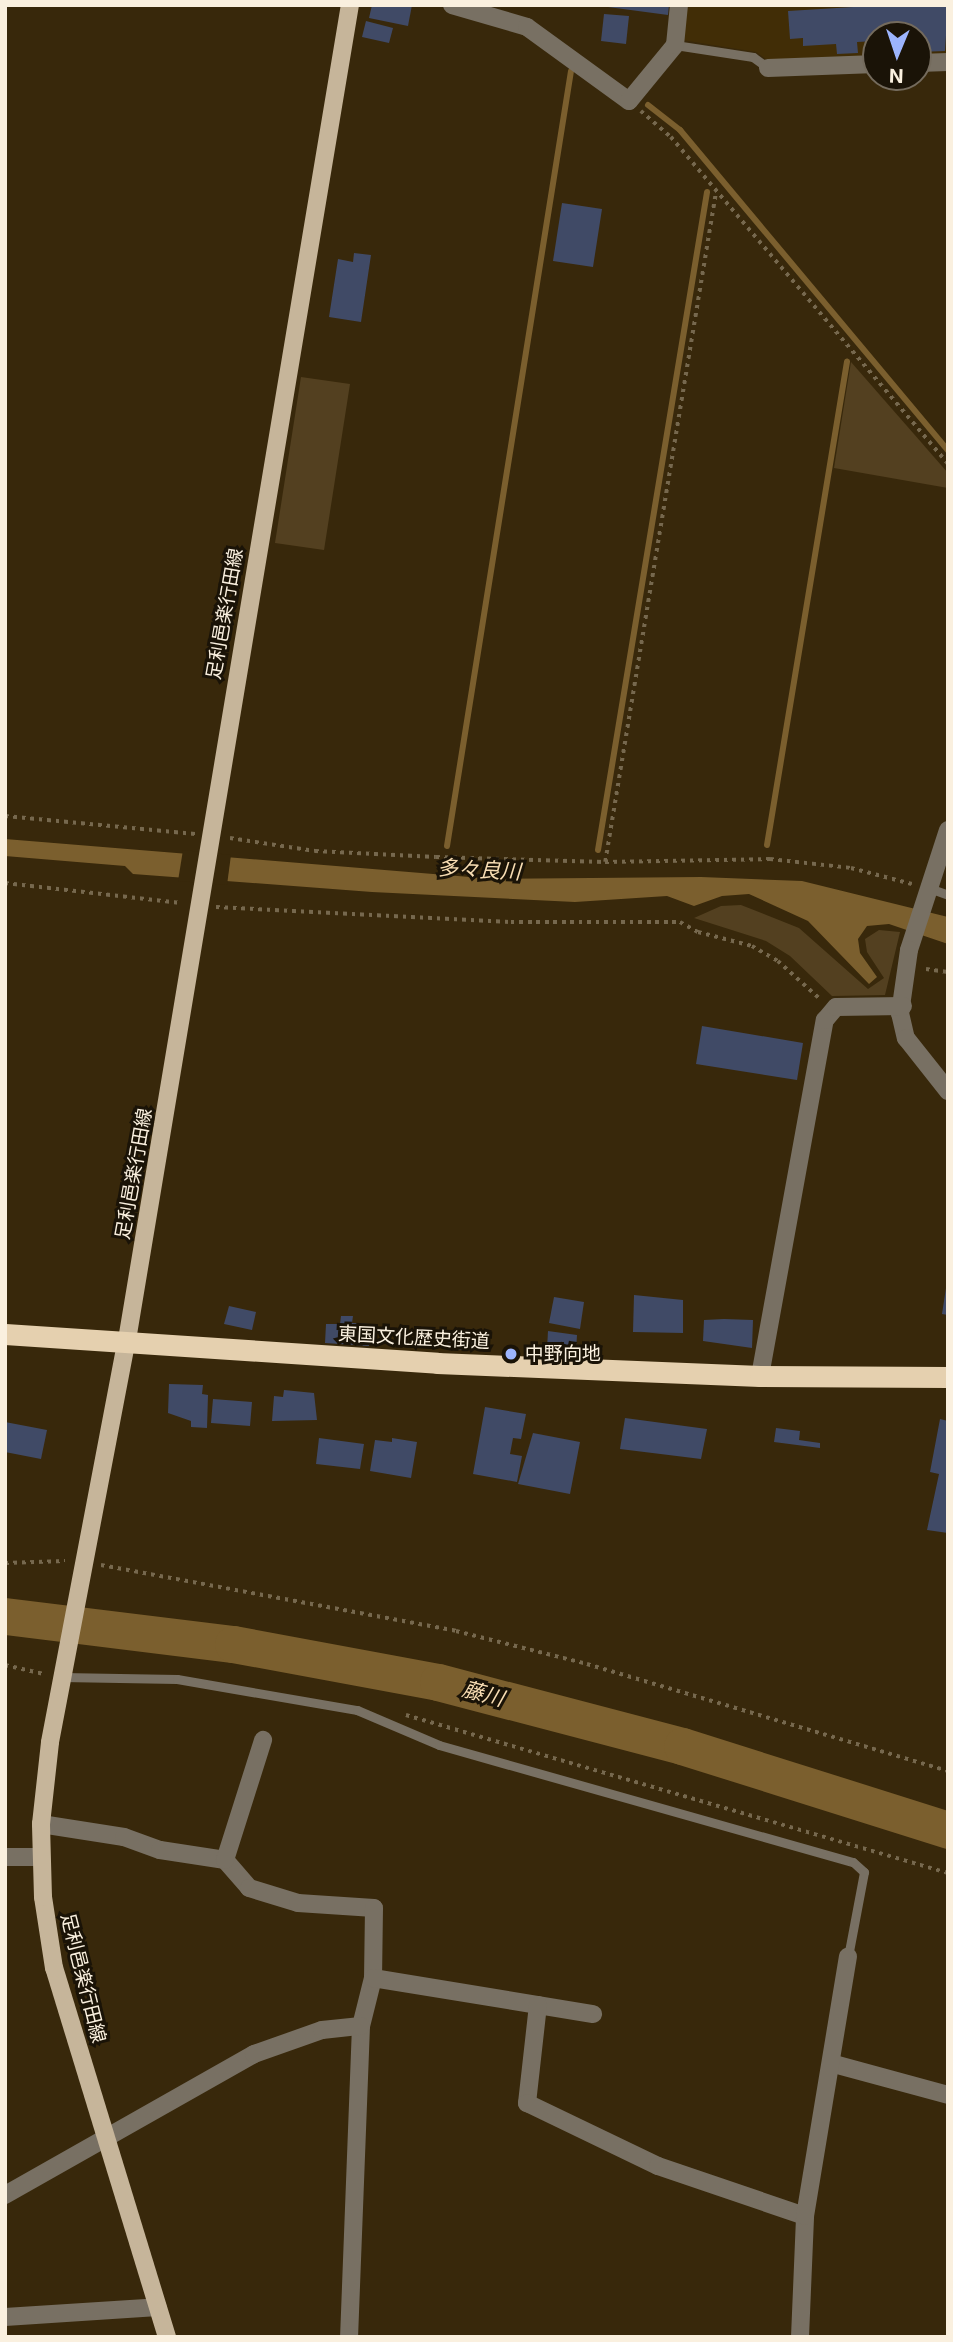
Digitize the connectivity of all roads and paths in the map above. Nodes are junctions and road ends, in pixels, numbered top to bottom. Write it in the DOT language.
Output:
graph roads {
  1 [pos="349,5"];
  2 [pos="452,5"];
  3 [pos="679,5"];
  4 [pos="675,45"];
  5 [pos="862,65"];
  6 [pos="768,68"];
  7 [pos="629,101"];
  8 [pos="716,191"];
  9 [pos="948,464"];
  10 [pos="5,816"];
  11 [pos="948,830"];
  12 [pos="209,837"];
  13 [pos="606,862"];
  14 [pos="5,883"];
  15 [pos="928,891"];
  16 [pos="948,895"];
  17 [pos="199,901"];
  18 [pos="909,957"];
  19 [pos="948,972"];
  20 [pos="903,1006"];
  21 [pos="836,1007"];
  22 [pos="948,1091"];
  23 [pos="5,1334"];
  24 [pos="127,1340"];
  25 [pos="760,1376"];
  26 [pos="948,1377"];
  27 [pos="5,1563"];
  28 [pos="82,1569"];
  29 [pos="5,1665"];
  30 [pos="63,1672"];
  31 [pos="43,1674"];
  32 [pos="404,1714"];
  33 [pos="263,1740"];
  34 [pos="948,1771"];
  35 [pos="41,1824"];
  36 [pos="5,1857"];
  37 [pos="40,1857"];
  38 [pos="225,1860"];
  39 [pos="948,1873"];
  40 [pos="848,1957"];
  41 [pos="373,1978"];
  42 [pos="538,2005"];
  43 [pos="593,2014"];
  44 [pos="361,2026"];
  45 [pos="834,2064"];
  46 [pos="948,2095"];
  47 [pos="106,2136"];
  48 [pos="5,2195"];
  49 [pos="805,2216"];
  50 [pos="158,2307"];
  51 [pos="5,2316"];
  52 [pos="167,2337"];
  53 [pos="349,2337"];
  54 [pos="800,2337"];
  1 -- 12 [label="main road, 足利邑楽行田線"];
  2 -- 7 [label="street"];
  3 -- 4 [label="street"];
  4 -- 6 [label="lane"];
  4 -- 7 [label="street"];
  5 -- 6 [label="street"];
  7 -- 8 [label="path"];
  8 -- 9 [label="path"];
  8 -- 13 [label="path"];
  10 -- 12 [label="path"];
  11 -- 15 [label="street"];
  12 -- 13 [label="path"];
  12 -- 17 [label="main road, 足利邑楽行田線"];
  13 -- 15 [label="path"];
  14 -- 17 [label="path"];
  15 -- 16 [label="lane"];
  15 -- 18 [label="street"];
  17 -- 21 [label="path"];
  17 -- 24 [label="main road, 足利邑楽行田線"];
  18 -- 19 [label="path"];
  18 -- 20 [label="street"];
  20 -- 21 [label="street"];
  20 -- 22 [label="street"];
  21 -- 25 [label="street"];
  23 -- 24 [label="highway, 東国文化歴史街道"];
  24 -- 25 [label="highway, 東国文化歴史街道"];
  24 -- 28 [label="main road, 足利邑楽行田線"];
  25 -- 26 [label="highway, 東国文化歴史街道"];
  27 -- 28 [label="path"];
  28 -- 30 [label="main road, 足利邑楽行田線"];
  28 -- 34 [label="path"];
  29 -- 31 [label="path"];
  30 -- 35 [label="main road, 足利邑楽行田線"];
  30 -- 40 [label="lane"];
  32 -- 39 [label="path"];
  33 -- 38 [label="street"];
  35 -- 37 [label="main road, 足利邑楽行田線"];
  35 -- 38 [label="street"];
  36 -- 37 [label="street"];
  37 -- 47 [label="main road, 足利邑楽行田線"];
  38 -- 41 [label="street"];
  40 -- 45 [label="street"];
  41 -- 42 [label="street"];
  41 -- 44 [label="street"];
  42 -- 43 [label="street"];
  42 -- 49 [label="street"];
  44 -- 47 [label="street"];
  44 -- 53 [label="street"];
  45 -- 46 [label="street"];
  45 -- 49 [label="street"];
  47 -- 48 [label="street"];
  47 -- 50 [label="main road, 足利邑楽行田線"];
  49 -- 54 [label="street"];
  50 -- 51 [label="street"];
  50 -- 52 [label="main road, 足利邑楽行田線"];
}
